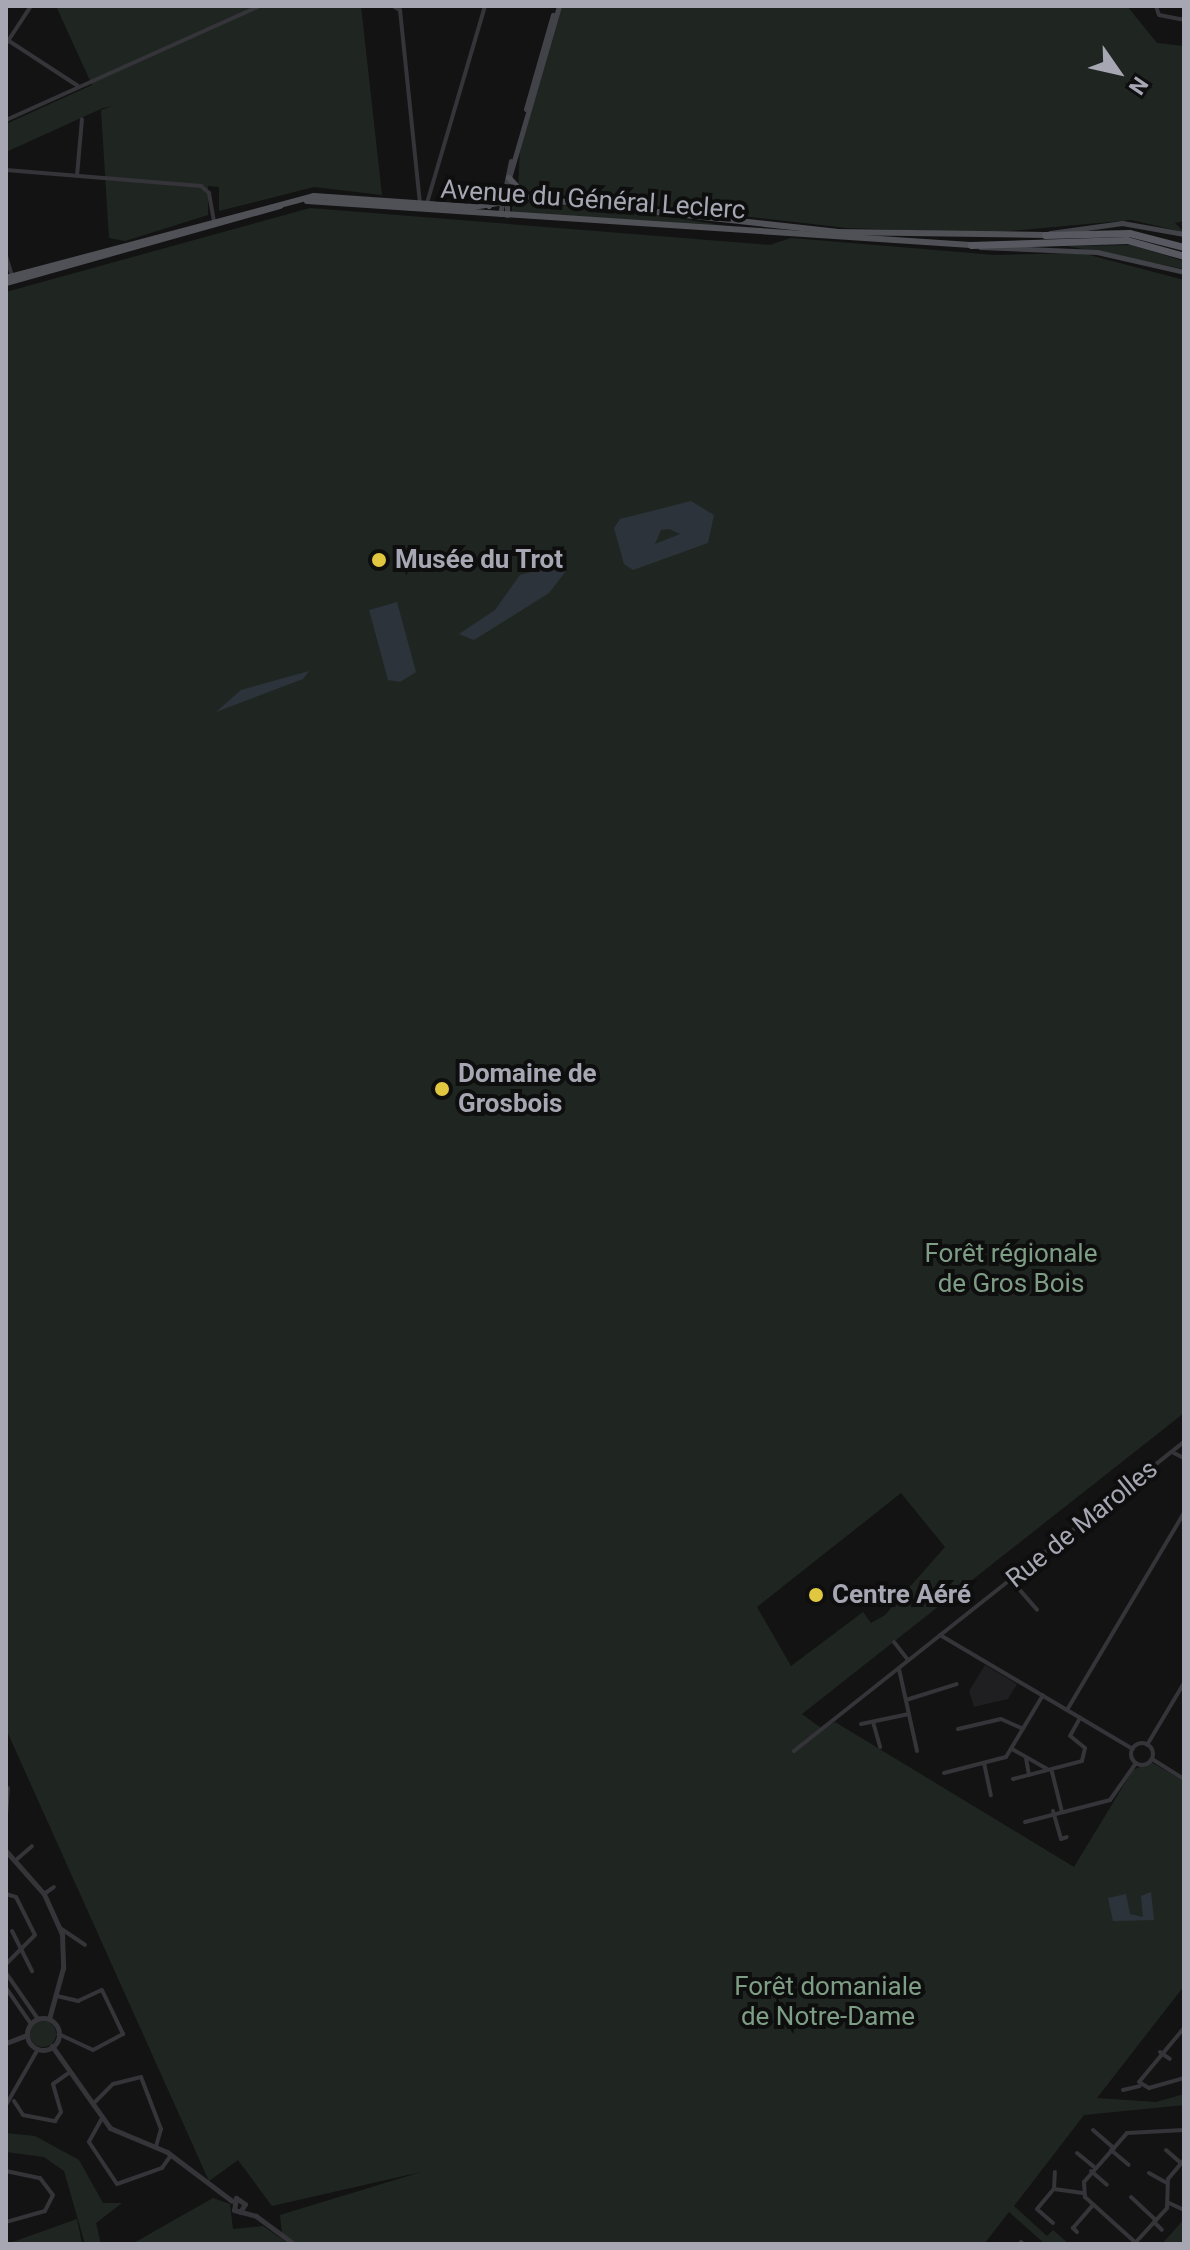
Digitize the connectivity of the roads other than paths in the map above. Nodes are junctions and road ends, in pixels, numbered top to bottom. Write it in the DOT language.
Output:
graph roads {
  1 [pos="31,6"];
  2 [pos="260,6"];
  3 [pos="393,6"];
  4 [pos="406,6"];
  5 [pos="485,6"];
  6 [pos="558,6"];
  7 [pos="1156,6"];
  8 [pos="400,10"];
  9 [pos="1184,20"];
  10 [pos="7,41"];
  11 [pos="78,86"];
  12 [pos="82,119"];
  13 [pos="6,120"];
  14 [pos="6,170"];
  15 [pos="77,176"];
  16 [pos="507,178"];
  17 [pos="500,193"];
  18 [pos="530,198"];
  19 [pos="424,203"];
  20 [pos="503,203"];
  21 [pos="489,206"];
  22 [pos="503,214"];
  23 [pos="214,222"];
  24 [pos="1184,234"];
  25 [pos="1045,235"];
  26 [pos="971,245"];
  27 [pos="1184,247"];
  28 [pos="6,256"];
  29 [pos="1184,256"];
  30 [pos="1184,272"];
  31 [pos="8,279"];
  32 [pos="1184,1442"];
  33 [pos="1172,1452"];
  34 [pos="1184,1458"];
  35 [pos="1184,1513"];
  36 [pos="1012,1580"];
  37 [pos="1037,1610"];
  38 [pos="940,1635"];
  39 [pos="894,1642"];
  40 [pos="908,1660"];
  41 [pos="899,1669"];
  42 [pos="1184,1683"];
  43 [pos="957,1684"];
  44 [pos="1043,1695"];
  45 [pos="906,1700"];
  46 [pos="1067,1710"];
  47 [pos="909,1714"];
  48 [pos="1080,1718"];
  49 [pos="873,1721"];
  50 [pos="861,1724"];
  51 [pos="958,1729"];
  52 [pos="1024,1729"];
  53 [pos="1147,1745"];
  54 [pos="880,1747"];
  55 [pos="1012,1749"];
  56 [pos="1133,1749"];
  57 [pos="794,1751"];
  58 [pos="917,1751"];
  59 [pos="1026,1758"];
  60 [pos="1152,1759"];
  61 [pos="984,1763"];
  62 [pos="1136,1763"];
  63 [pos="1050,1771"];
  64 [pos="944,1773"];
  65 [pos="1029,1775"];
  66 [pos="1013,1779"];
  67 [pos="1184,1779"];
  68 [pos="8,1788"];
  69 [pos="991,1795"];
  70 [pos="1053,1811"];
  71 [pos="1062,1812"];
  72 [pos="6,1815"];
  73 [pos="1025,1822"];
  74 [pos="1067,1837"];
  75 [pos="32,1846"];
  76 [pos="6,1851"];
  77 [pos="16,1860"];
  78 [pos="54,1887"];
  79 [pos="6,1894"];
  80 [pos="44,1894"];
  81 [pos="60,1928"];
  82 [pos="12,1931"];
  83 [pos="85,1945"];
  84 [pos="20,1953"];
  85 [pos="6,1964"];
  86 [pos="32,1971"];
  87 [pos="6,1973"];
  88 [pos="6,1988"];
  89 [pos="57,1996"];
  90 [pos="38,2019"];
  91 [pos="49,2019"];
  92 [pos="31,2024"];
  93 [pos="1184,2028"];
  94 [pos="58,2034"];
  95 [pos="27,2035"];
  96 [pos="6,2043"];
  97 [pos="52,2046"];
  98 [pos="38,2049"];
  99 [pos="1160,2052"];
  100 [pos="1170,2059"];
  101 [pos="70,2072"];
  102 [pos="1184,2078"];
  103 [pos="1141,2085"];
  104 [pos="1123,2090"];
  105 [pos="14,2101"];
  106 [pos="6,2105"];
  107 [pos="91,2105"];
  108 [pos="101,2120"];
  109 [pos="1093,2130"];
  110 [pos="1184,2130"];
  111 [pos="156,2147"];
  112 [pos="1112,2149"];
  113 [pos="1166,2150"];
  114 [pos="1077,2153"];
  115 [pos="171,2155"];
  116 [pos="1183,2162"];
  117 [pos="1129,2165"];
  118 [pos="1093,2170"];
  119 [pos="6,2171"];
  120 [pos="1055,2172"];
  121 [pos="1149,2173"];
  122 [pos="1167,2183"];
  123 [pos="1107,2185"];
  124 [pos="1054,2189"];
  125 [pos="1083,2193"];
  126 [pos="1131,2197"];
  127 [pos="232,2201"];
  128 [pos="1169,2203"];
  129 [pos="245,2204"];
  130 [pos="1093,2205"];
  131 [pos="1182,2209"];
  132 [pos="240,2212"];
  133 [pos="256,2216"];
  134 [pos="1155,2221"];
  135 [pos="6,2222"];
  136 [pos="1053,2223"];
  137 [pos="1162,2230"];
  138 [pos="1077,2232"];
  139 [pos="294,2244"];
  140 [pos="1135,2244"];
  1 -- 10 [label="street"];
  2 -- 11 [label="street"];
  3 -- 8 [label="street"];
  4 -- 8 [label="street"];
  5 -- 19 [label="street"];
  6 -- 16 [label="main road"];
  7 -- 9 [label="street"];
  8 -- 19 [label="street"];
  10 -- 11 [label="street"];
  11 -- 13 [label="street"];
  12 -- 15 [label="street"];
  14 -- 15 [label="street"];
  15 -- 23 [label="street"];
  16 -- 17 [label="main road"];
  16 -- 18 [label="main road"];
  16 -- 20 [label="main road"];
  17 -- 20 [label="main road"];
  17 -- 21 [label="main road"];
  18 -- 20 [label="main road"];
  18 -- 25 [label="main road"];
  19 -- 21 [label="main road"];
  19 -- 23 [label="main road"];
  20 -- 21 [label="main road"];
  20 -- 22 [label="main road"];
  22 -- 23 [label="main road, Avenue du Général Leclerc"];
  22 -- 26 [label="main road, Avenue du Général Leclerc"];
  23 -- 31 [label="main road"];
  24 -- 25 [label="main road"];
  25 -- 27 [label="highway"];
  26 -- 29 [label="highway"];
  26 -- 30 [label="main road"];
  28 -- 31 [label="street"];
  32 -- 33 [label="street, Rue de Marolles"];
  33 -- 34 [label="street"];
  33 -- 36 [label="street, Rue de Marolles"];
  35 -- 46 [label="street"];
  36 -- 37 [label="street"];
  36 -- 38 [label="street, Rue de Marolles"];
  38 -- 40 [label="street, Rue de Marolles"];
  38 -- 44 [label="street"];
  39 -- 40 [label="street"];
  40 -- 41 [label="street, Rue de Marolles"];
  41 -- 45 [label="street"];
  41 -- 57 [label="street, Rue de Marolles"];
  42 -- 53 [label="street"];
  43 -- 45 [label="street"];
  44 -- 46 [label="street"];
  44 -- 52 [label="street"];
  45 -- 47 [label="street"];
  46 -- 48 [label="street"];
  47 -- 49 [label="street"];
  47 -- 58 [label="street"];
  48 -- 56 [label="street"];
  48 -- 63 [label="street"];
  49 -- 50 [label="street"];
  49 -- 54 [label="street"];
  51 -- 52 [label="street"];
  52 -- 55 [label="street"];
  53 -- 56 [label="street"];
  53 -- 60 [label="street"];
  55 -- 59 [label="street"];
  55 -- 61 [label="street"];
  56 -- 62 [label="street"];
  59 -- 63 [label="street"];
  59 -- 65 [label="street"];
  60 -- 62 [label="street"];
  60 -- 67 [label="street"];
  61 -- 64 [label="street"];
  61 -- 69 [label="street"];
  62 -- 71 [label="street"];
  63 -- 65 [label="street"];
  63 -- 71 [label="street"];
  65 -- 66 [label="street"];
  68 -- 72 [label="street"];
  70 -- 71 [label="street"];
  70 -- 73 [label="street"];
  70 -- 74 [label="street"];
  75 -- 77 [label="street"];
  76 -- 77 [label="street"];
  77 -- 80 [label="street"];
  78 -- 80 [label="street"];
  79 -- 84 [label="street"];
  80 -- 81 [label="street"];
  81 -- 83 [label="street"];
  81 -- 89 [label="street"];
  82 -- 84 [label="street"];
  84 -- 85 [label="street"];
  84 -- 86 [label="street"];
  87 -- 90 [label="street"];
  88 -- 92 [label="street"];
  89 -- 91 [label="street"];
  89 -- 94 [label="street"];
  90 -- 91 [label="street"];
  90 -- 92 [label="street"];
  91 -- 94 [label="street"];
  92 -- 95 [label="street"];
  93 -- 99 [label="street"];
  94 -- 97 [label="street"];
  95 -- 96 [label="street"];
  95 -- 98 [label="street"];
  97 -- 98 [label="street"];
  97 -- 101 [label="street"];
  98 -- 105 [label="street"];
  99 -- 100 [label="street"];
  99 -- 103 [label="street"];
  101 -- 105 [label="street"];
  101 -- 107 [label="street"];
  102 -- 103 [label="street"];
  103 -- 104 [label="street"];
  105 -- 106 [label="street"];
  107 -- 108 [label="street"];
  107 -- 111 [label="street"];
  108 -- 111 [label="street"];
  108 -- 115 [label="street"];
  109 -- 112 [label="street"];
  110 -- 112 [label="street"];
  111 -- 115 [label="street"];
  112 -- 117 [label="street"];
  112 -- 118 [label="street"];
  113 -- 116 [label="street"];
  114 -- 118 [label="street"];
  115 -- 127 [label="street"];
  116 -- 122 [label="street"];
  118 -- 123 [label="street"];
  118 -- 125 [label="street"];
  119 -- 135 [label="street"];
  120 -- 124 [label="street"];
  121 -- 122 [label="street"];
  122 -- 128 [label="street"];
  124 -- 125 [label="street"];
  124 -- 136 [label="street"];
  125 -- 130 [label="street"];
  126 -- 134 [label="street"];
  127 -- 129 [label="street"];
  127 -- 132 [label="street"];
  128 -- 131 [label="street"];
  128 -- 134 [label="street"];
  129 -- 132 [label="street"];
  129 -- 133 [label="street"];
  130 -- 138 [label="street"];
  130 -- 140 [label="street"];
  132 -- 133 [label="street"];
  133 -- 139 [label="street"];
  134 -- 137 [label="street"];
  134 -- 140 [label="street"];
}
